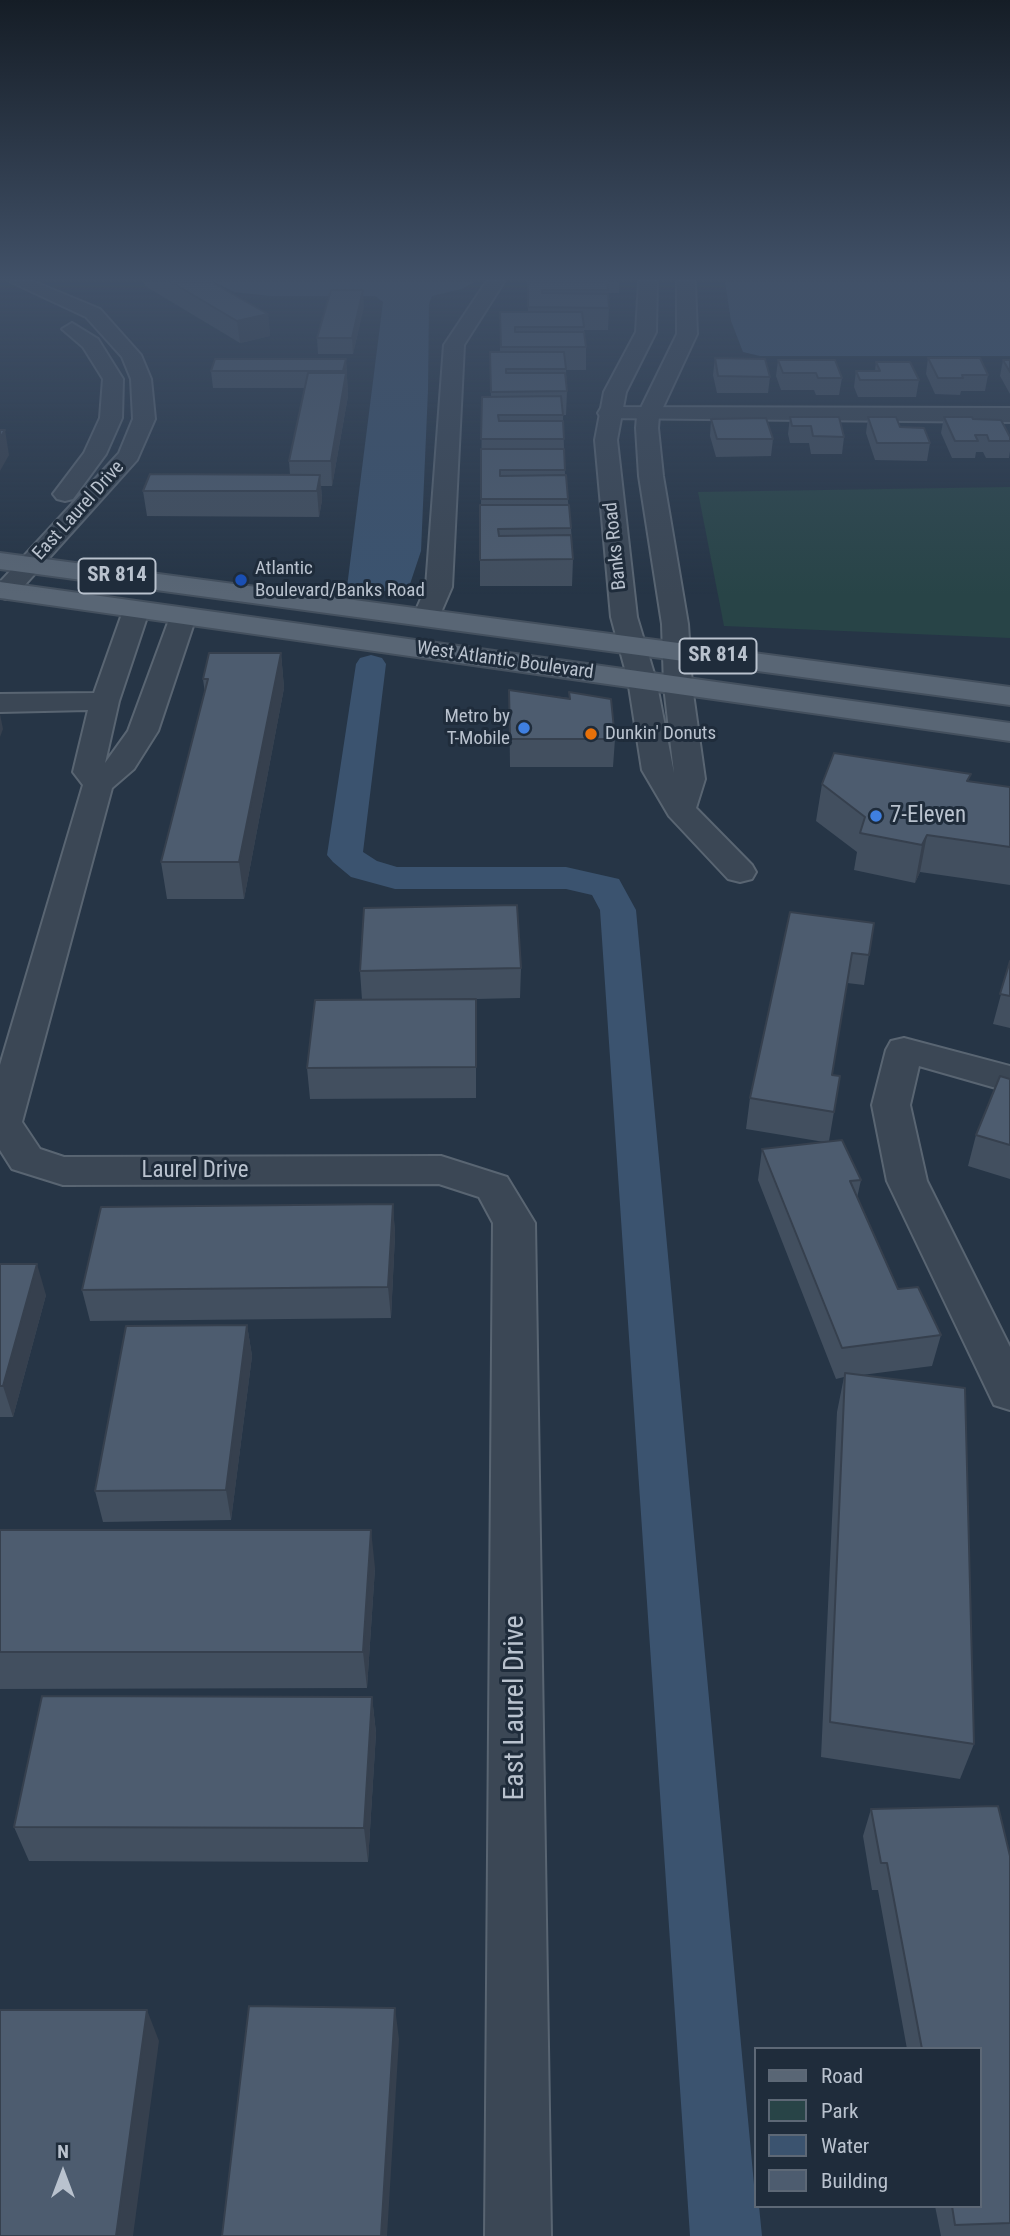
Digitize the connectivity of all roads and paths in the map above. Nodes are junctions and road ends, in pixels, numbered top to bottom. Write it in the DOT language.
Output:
graph roads {
  1 [pos="113,386"];
  2 [pos="142,386"];
  3 [pos="451,386"];
  4 [pos="619,386"];
  5 [pos="662,386"];
  6 [pos="609,413"];
  7 [pos="1010,415"];
  8 [pos="648,416"];
  9 [pos="46,514"];
  10 [pos="26,552"];
  11 [pos="0,561"];
  12 [pos="3,591"];
  13 [pos="136,611"];
  14 [pos="183,617"];
  15 [pos="426,617"];
  16 [pos="632,643"];
  17 [pos="676,650"];
  18 [pos="642,680"];
  19 [pos="678,685"];
  20 [pos="1010,696"];
  21 [pos="105,701"];
  22 [pos="0,703"];
  23 [pos="1010,732"];
  24 [pos="98,785"];
  25 [pos="680,809"];
  26 [pos="740,872"];
  27 [pos="12,1039"];
  28 [pos="1010,1079"];
  29 [pos="493,1187"];
  30 [pos="1010,1392"];
  31 [pos="517,2236"];
  1 -- 9 [label="street, East Laurel Drive"];
  2 -- 10 [label="street, East Laurel Drive"];
  3 -- 15 [label="street"];
  4 -- 6 [label="street, Banks Road"];
  5 -- 8 [label="street, Banks Road"];
  6 -- 8 [label="street"];
  6 -- 16 [label="street, Banks Road"];
  7 -- 8 [label="street"];
  8 -- 17 [label="street, Banks Road"];
  10 -- 11 [label="main road, West Atlantic Boulevard / SR 814"];
  10 -- 12 [label="street, East Laurel Drive"];
  10 -- 15 [label="main road, West Atlantic Boulevard / SR 814"];
  12 -- 13 [label="main road, West Atlantic Boulevard / SR 814"];
  13 -- 14 [label="main road, West Atlantic Boulevard / SR 814"];
  13 -- 21 [label="street, Laurel Drive"];
  14 -- 18 [label="main road, West Atlantic Boulevard / SR 814"];
  14 -- 24 [label="street"];
  15 -- 16 [label="main road, West Atlantic Boulevard / SR 814"];
  16 -- 17 [label="main road, West Atlantic Boulevard / SR 814"];
  16 -- 18 [label="street, Banks Road"];
  17 -- 19 [label="street, Banks Road"];
  17 -- 20 [label="main road, West Atlantic Boulevard / SR 814"];
  18 -- 19 [label="main road, West Atlantic Boulevard / SR 814"];
  18 -- 25 [label="street, Banks Road"];
  19 -- 23 [label="main road, West Atlantic Boulevard / SR 814"];
  19 -- 25 [label="street, Banks Road"];
  21 -- 22 [label="street"];
  21 -- 24 [label="street, Laurel Drive"];
  24 -- 27 [label="street, Laurel Drive"];
  25 -- 26 [label="street, Banks Road"];
  27 -- 29 [label="street, Laurel Drive"];
  28 -- 30 [label="street"];
  29 -- 31 [label="street, East Laurel Drive"];
}
